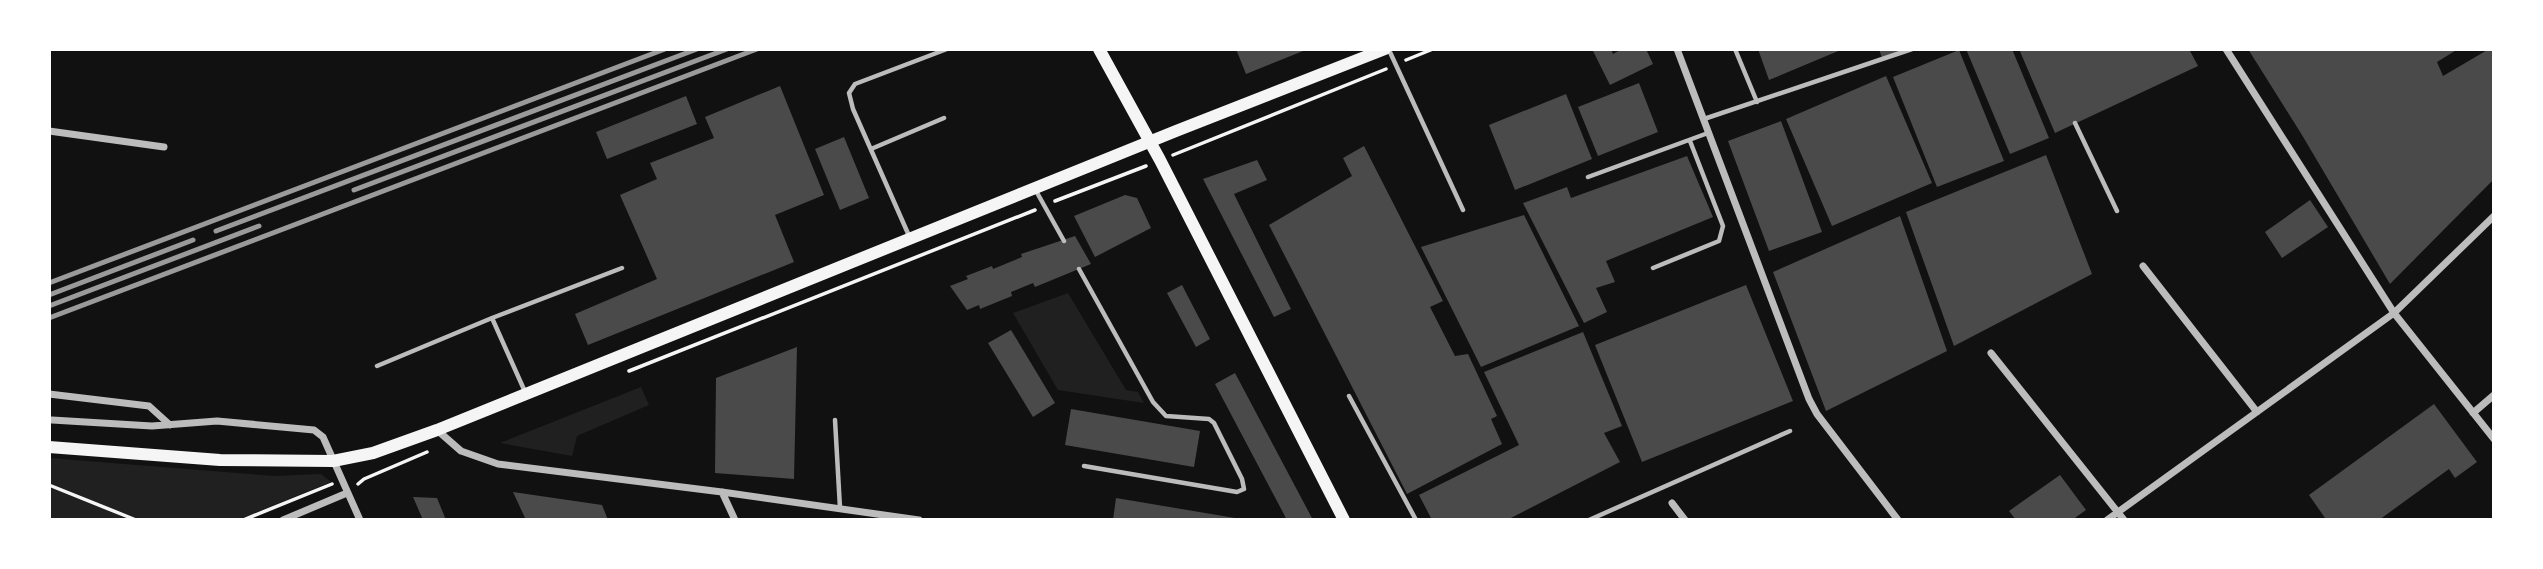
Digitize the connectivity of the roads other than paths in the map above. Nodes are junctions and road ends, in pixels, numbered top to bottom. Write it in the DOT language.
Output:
graph roads {
  1 [pos="947,49"];
  2 [pos="1099,49"];
  3 [pos="1387,49"];
  4 [pos="1677,49"];
  5 [pos="1735,49"];
  6 [pos="1912,49"];
  7 [pos="2226,49"];
  8 [pos="1757,102"];
  9 [pos="944,118"];
  10 [pos="1703,119"];
  11 [pos="2075,123"];
  12 [pos="49,131"];
  13 [pos="1709,133"];
  14 [pos="1690,141"];
  15 [pos="1150,142"];
  16 [pos="164,147"];
  17 [pos="871,149"];
  18 [pos="1588,177"];
  19 [pos="1035,189"];
  20 [pos="1464,209"];
  21 [pos="2117,211"];
  22 [pos="2494,216"];
  23 [pos="911,239"];
  24 [pos="1063,241"];
  25 [pos="2143,265"];
  26 [pos="622,268"];
  27 [pos="1653,268"];
  28 [pos="1079,269"];
  29 [pos="2394,313"];
  30 [pos="492,318"];
  31 [pos="1991,353"];
  32 [pos="377,366"];
  33 [pos="49,394"];
  34 [pos="526,394"];
  35 [pos="2494,395"];
  36 [pos="1349,397"];
  37 [pos="2257,412"];
  38 [pos="2473,413"];
  39 [pos="835,420"];
  40 [pos="52,421"];
  41 [pos="170,425"];
  42 [pos="437,430"];
  43 [pos="1790,430"];
  44 [pos="2494,439"];
  45 [pos="49,447"];
  46 [pos="333,461"];
  47 [pos="1084,466"];
  48 [pos="722,492"];
  49 [pos="347,493"];
  50 [pos="1672,503"];
  51 [pos="840,508"];
  52 [pos="2118,512"];
  53 [pos="1682,519"];
  54 [pos="283,520"];
  55 [pos="360,520"];
  56 [pos="735,520"];
  57 [pos="919,520"];
  58 [pos="1344,520"];
  59 [pos="1416,520"];
  60 [pos="1589,520"];
  61 [pos="1898,520"];
  62 [pos="2108,520"];
  63 [pos="2124,520"];
  1 -- 17 [label="lane"];
  2 -- 15 [label="main road"];
  3 -- 15 [label="main road"];
  3 -- 20 [label="lane"];
  4 -- 10 [label="street"];
  5 -- 8 [label="lane"];
  6 -- 8 [label="lane"];
  7 -- 29 [label="street"];
  8 -- 10 [label="lane"];
  9 -- 17 [label="lane"];
  10 -- 13 [label="street"];
  11 -- 21 [label="lane"];
  12 -- 16 [label="street"];
  13 -- 14 [label="lane"];
  13 -- 61 [label="street"];
  14 -- 18 [label="lane"];
  14 -- 27 [label="lane"];
  15 -- 19 [label="main road"];
  15 -- 58 [label="main road"];
  17 -- 23 [label="lane"];
  19 -- 23 [label="main road"];
  19 -- 24 [label="lane"];
  22 -- 29 [label="street"];
  23 -- 34 [label="main road"];
  25 -- 37 [label="street"];
  26 -- 30 [label="lane"];
  28 -- 47 [label="lane"];
  29 -- 37 [label="street"];
  29 -- 38 [label="street"];
  30 -- 32 [label="lane"];
  30 -- 34 [label="lane"];
  31 -- 52 [label="street"];
  33 -- 41 [label="street"];
  34 -- 42 [label="main road"];
  35 -- 38 [label="street"];
  36 -- 59 [label="lane"];
  37 -- 52 [label="street"];
  38 -- 44 [label="street"];
  39 -- 51 [label="lane"];
  40 -- 41 [label="street"];
  41 -- 46 [label="street"];
  42 -- 46 [label="main road"];
  42 -- 48 [label="street"];
  43 -- 60 [label="lane"];
  45 -- 46 [label="main road"];
  46 -- 49 [label="street"];
  48 -- 51 [label="street"];
  48 -- 56 [label="street"];
  49 -- 54 [label="street"];
  49 -- 55 [label="street"];
  50 -- 53 [label="street"];
  51 -- 57 [label="street"];
  52 -- 62 [label="street"];
  52 -- 63 [label="street"];
}
